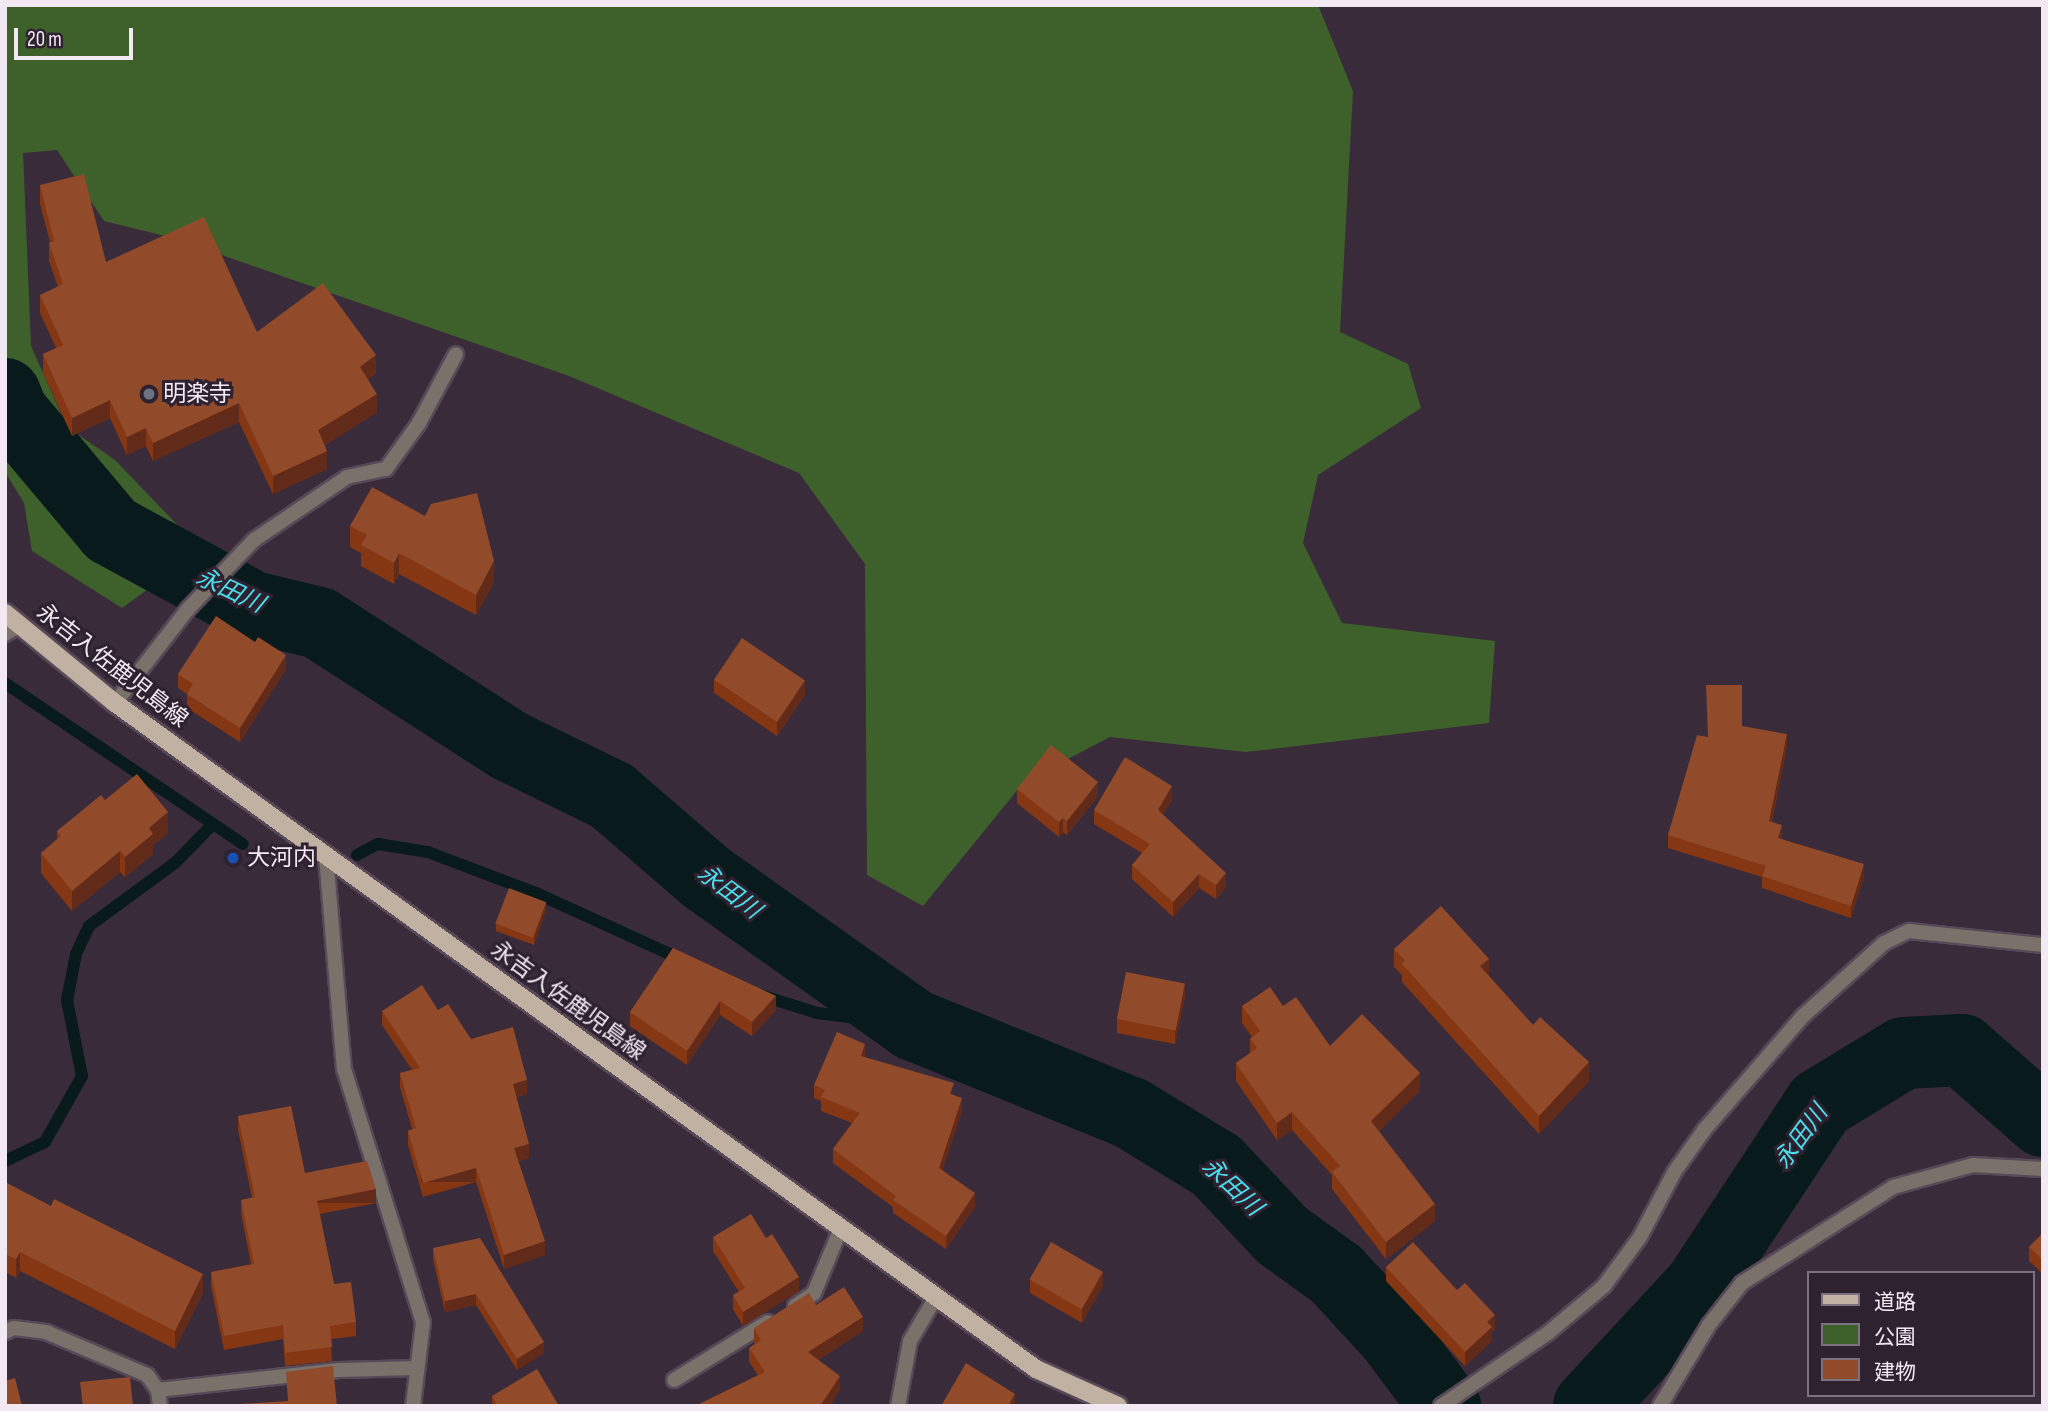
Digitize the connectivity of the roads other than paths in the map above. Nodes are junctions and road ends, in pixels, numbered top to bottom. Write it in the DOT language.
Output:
graph roads {
  1 [pos="456,354"];
  2 [pos="5,612"];
  3 [pos="12,630"];
  4 [pos="116,703"];
  5 [pos="326,856"];
  6 [pos="2043,945"];
  7 [pos="2043,1169"];
  8 [pos="841,1228"];
  9 [pos="936,1297"];
  10 [pos="5,1332"];
  11 [pos="417,1368"];
  12 [pos="674,1380"];
  13 [pos="158,1390"];
  14 [pos="160,1406"];
  15 [pos="413,1406"];
  16 [pos="898,1406"];
  17 [pos="1118,1406"];
  18 [pos="1441,1406"];
  19 [pos="1660,1406"];
  1 -- 4 [label="street"];
  2 -- 3 [label="main road, 永吉入佐鹿児島線"];
  3 -- 4 [label="main road, 永吉入佐鹿児島線"];
  4 -- 5 [label="main road, 永吉入佐鹿児島線"];
  5 -- 8 [label="main road, 永吉入佐鹿児島線"];
  5 -- 11 [label="street"];
  6 -- 18 [label="street"];
  7 -- 19 [label="street"];
  8 -- 9 [label="main road, 永吉入佐鹿児島線"];
  8 -- 12 [label="street"];
  9 -- 16 [label="street"];
  9 -- 17 [label="main road, 永吉入佐鹿児島線"];
  10 -- 13 [label="street"];
  11 -- 13 [label="street"];
  11 -- 15 [label="street"];
  13 -- 14 [label="street"];
}
